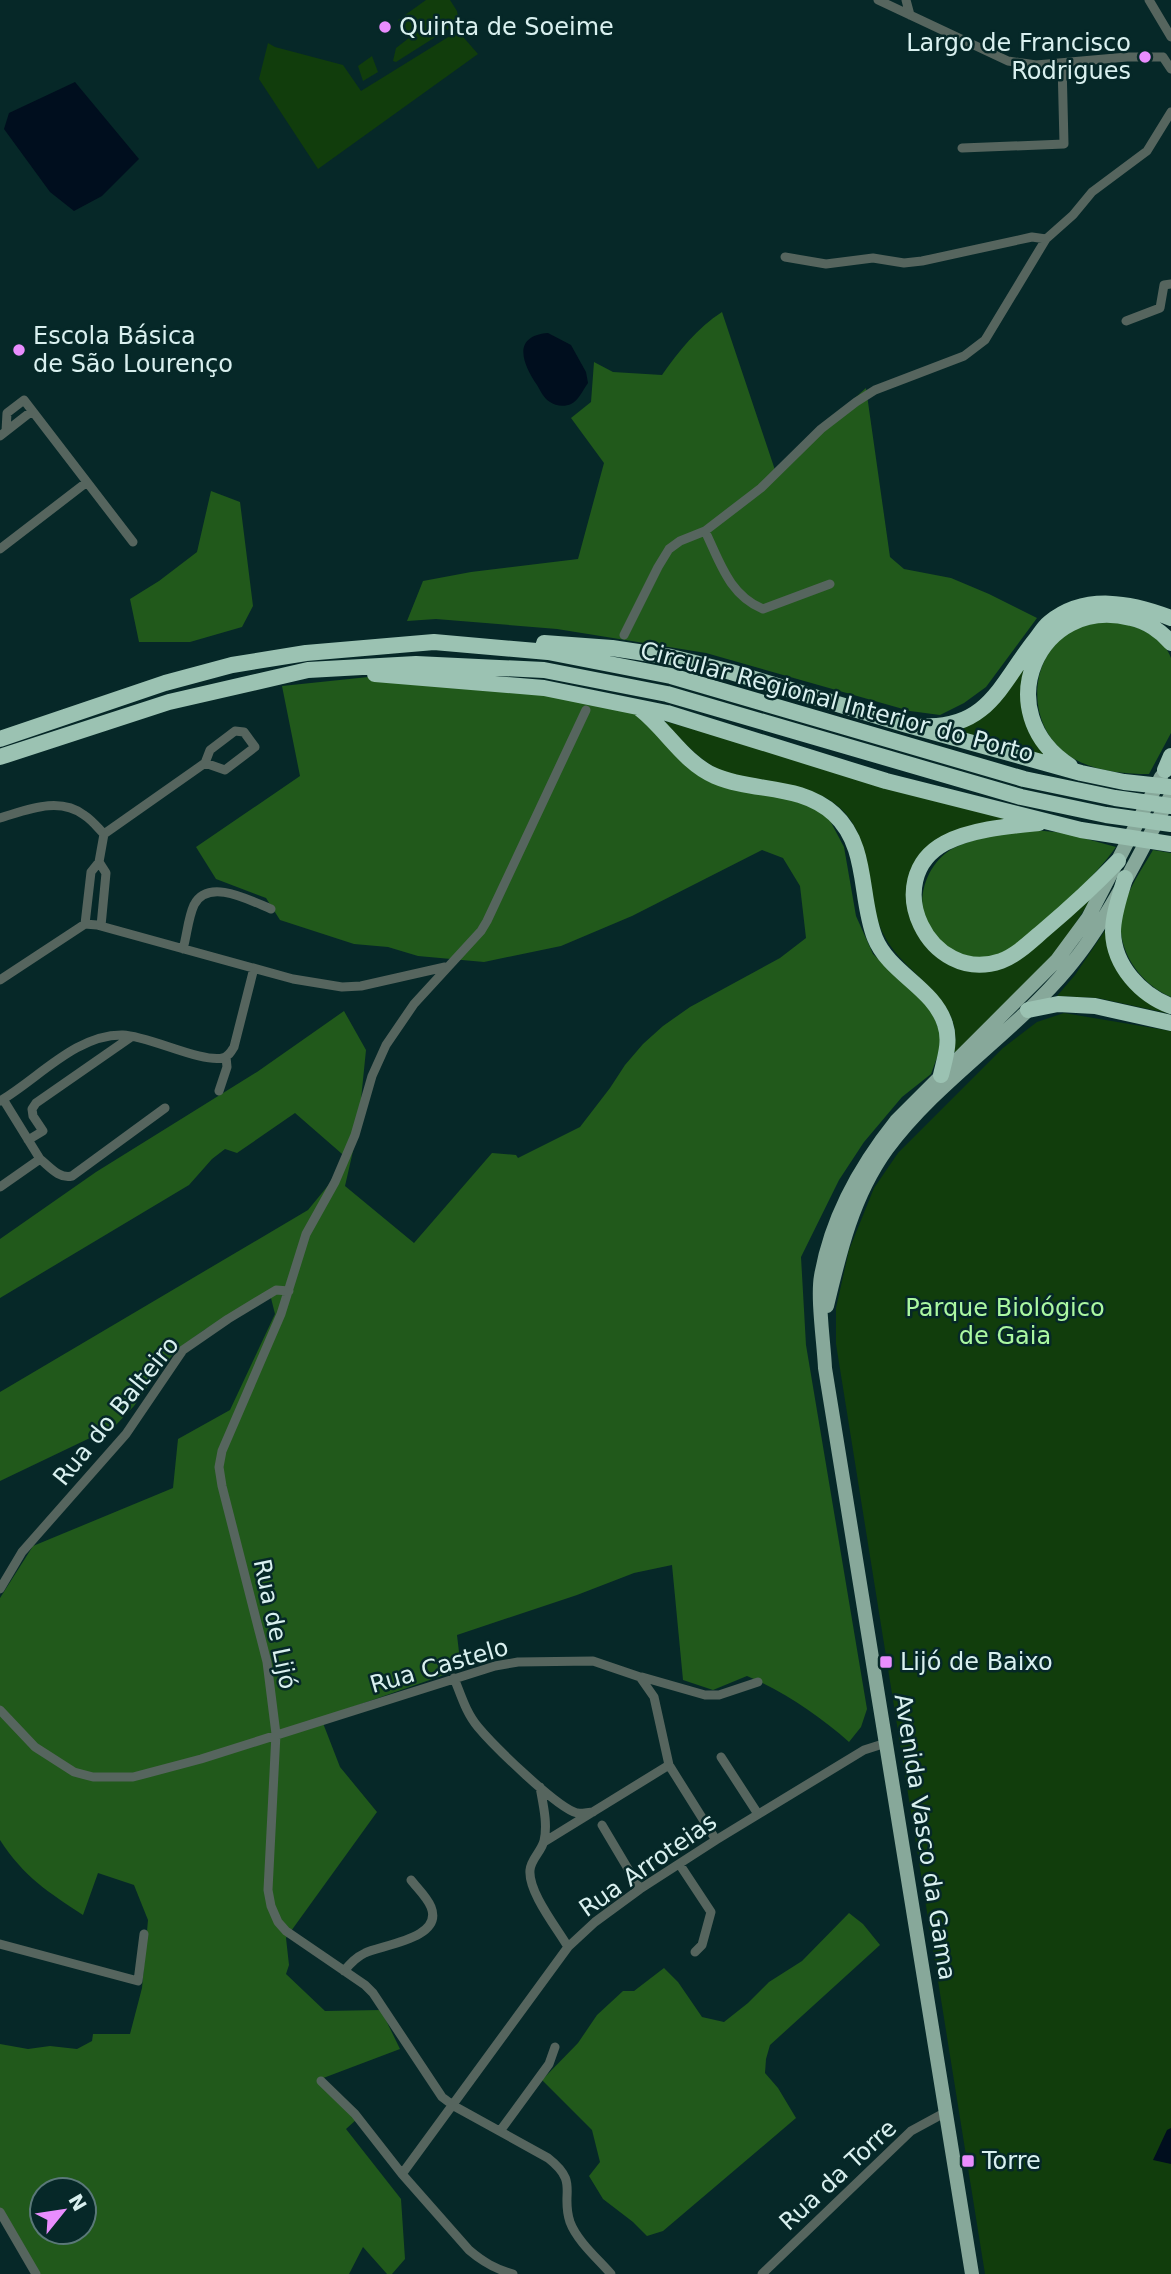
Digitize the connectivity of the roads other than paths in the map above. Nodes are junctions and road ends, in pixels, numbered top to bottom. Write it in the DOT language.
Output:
graph roads {
  1 [pos="878,0"];
  2 [pos="906,0"];
  3 [pos="1149,0"];
  4 [pos="910,15"];
  5 [pos="1171,37"];
  6 [pos="1167,54"];
  7 [pos="1062,63"];
  8 [pos="1171,69"];
  9 [pos="1171,112"];
  10 [pos="962,148"];
  11 [pos="1046,239"];
  12 [pos="785,257"];
  13 [pos="1171,284"];
  14 [pos="1126,321"];
  15 [pos="3,434"];
  16 [pos="87,482"];
  17 [pos="705,531"];
  18 [pos="133,542"];
  19 [pos="0,550"];
  20 [pos="830,584"];
  21 [pos="1171,618"];
  22 [pos="624,635"];
  23 [pos="434,642"];
  24 [pos="1171,643"];
  25 [pos="359,667"];
  26 [pos="635,705"];
  27 [pos="586,710"];
  28 [pos="904,724"];
  29 [pos="0,739"];
  30 [pos="0,757"];
  31 [pos="1169,762"];
  32 [pos="205,763"];
  33 [pos="1081,773"];
  34 [pos="1171,787"];
  35 [pos="1171,795"];
  36 [pos="1171,806"];
  37 [pos="0,818"];
  38 [pos="1049,822"];
  39 [pos="1171,824"];
  40 [pos="104,834"];
  41 [pos="1171,844"];
  42 [pos="1118,861"];
  43 [pos="99,862"];
  44 [pos="1125,878"];
  45 [pos="271,909"];
  46 [pos="85,924"];
  47 [pos="101,926"];
  48 [pos="183,949"];
  49 [pos="446,967"];
  50 [pos="254,968"];
  51 [pos="0,980"];
  52 [pos="1171,1006"];
  53 [pos="1028,1010"];
  54 [pos="1171,1023"];
  55 [pos="131,1037"];
  56 [pos="226,1057"];
  57 [pos="941,1075"];
  58 [pos="219,1091"];
  59 [pos="2,1100"];
  60 [pos="165,1108"];
  61 [pos="28,1140"];
  62 [pos="40,1159"];
  63 [pos="0,1187"];
  64 [pos="289,1291"];
  65 [pos="822,1325"];
  66 [pos="0,1589"];
  67 [pos="640,1676"];
  68 [pos="454,1678"];
  69 [pos="758,1682"];
  70 [pos="0,1710"];
  71 [pos="276,1734"];
  72 [pos="886,1743"];
  73 [pos="721,1757"];
  74 [pos="669,1765"];
  75 [pos="540,1787"];
  76 [pos="593,1812"];
  77 [pos="758,1814"];
  78 [pos="602,1825"];
  79 [pos="716,1840"];
  80 [pos="544,1842"];
  81 [pos="680,1865"];
  82 [pos="411,1881"];
  83 [pos="640,1889"];
  84 [pos="144,1934"];
  85 [pos="0,1944"];
  86 [pos="568,1947"];
  87 [pos="695,1952"];
  88 [pos="344,1971"];
  89 [pos="555,2047"];
  90 [pos="321,2081"];
  91 [pos="454,2106"];
  92 [pos="946,2112"];
  93 [pos="500,2131"];
  94 [pos="402,2174"];
  95 [pos="0,2212"];
  96 [pos="36,2274"];
  97 [pos="513,2274"];
  98 [pos="611,2274"];
  99 [pos="762,2274"];
  100 [pos="972,2274"];
  1 -- 4 [label="street"];
  2 -- 4 [label="street"];
  3 -- 5 [label="street"];
  4 -- 7 [label="street"];
  6 -- 7 [label="street"];
  6 -- 8 [label="street"];
  7 -- 10 [label="street"];
  9 -- 11 [label="street"];
  11 -- 12 [label="street"];
  11 -- 17 [label="street"];
  13 -- 14 [label="street"];
  15 -- 16 [label="street"];
  16 -- 18 [label="street"];
  16 -- 19 [label="street"];
  17 -- 20 [label="street"];
  17 -- 22 [label="street"];
  21 -- 28 [label="highway"];
  23 -- 28 [label="highway"];
  23 -- 29 [label="highway, Circular Regional Interior do Porto"];
  23 -- 36 [label="highway, Circular Regional Interior do Porto"];
  24 -- 33 [label="highway"];
  25 -- 26 [label="highway"];
  25 -- 30 [label="highway, Circular Regional Interior do Porto"];
  25 -- 39 [label="highway, Circular Regional Interior do Porto"];
  26 -- 38 [label="highway"];
  26 -- 57 [label="highway"];
  27 -- 49 [label="street, Rua de Lijó"];
  28 -- 33 [label="highway"];
  31 -- 42 [label="main road, Avenida Vasco da Gama"];
  32 -- 32 [label="street"];
  32 -- 40 [label="street"];
  33 -- 34 [label="highway"];
  35 -- 44 [label="main road, Avenida Vasco da Gama"];
  37 -- 40 [label="street"];
  38 -- 41 [label="highway"];
  38 -- 42 [label="highway"];
  40 -- 43 [label="street"];
  42 -- 57 [label="main road, Avenida Vasco da Gama"];
  43 -- 46 [label="street"];
  43 -- 47 [label="street"];
  44 -- 52 [label="highway"];
  44 -- 53 [label="main road, Avenida Vasco da Gama"];
  45 -- 48 [label="street"];
  46 -- 47 [label="street"];
  46 -- 51 [label="street"];
  47 -- 48 [label="street"];
  48 -- 50 [label="street"];
  49 -- 50 [label="street"];
  49 -- 64 [label="street, Rua de Lijó"];
  50 -- 56 [label="street"];
  53 -- 54 [label="highway"];
  53 -- 65 [label="main road, Avenida Vasco da Gama"];
  55 -- 56 [label="street"];
  55 -- 59 [label="street"];
  55 -- 61 [label="street"];
  56 -- 58 [label="street"];
  57 -- 65 [label="main road, Avenida Vasco da Gama"];
  59 -- 61 [label="street"];
  60 -- 62 [label="street"];
  61 -- 62 [label="street"];
  62 -- 63 [label="street"];
  64 -- 66 [label="street, Rua do Balteiro"];
  64 -- 71 [label="street, Rua de Lijó"];
  65 -- 72 [label="main road, Avenida Vasco da Gama"];
  67 -- 68 [label="street, Rua Castelo"];
  67 -- 69 [label="street, Rua Castelo"];
  67 -- 74 [label="street"];
  68 -- 71 [label="street, Rua Castelo"];
  68 -- 75 [label="street"];
  70 -- 71 [label="street, Rua Castelo"];
  71 -- 88 [label="street, Rua de Lijó"];
  72 -- 77 [label="street, Rua Arroteias"];
  72 -- 92 [label="main road, Avenida Vasco da Gama"];
  73 -- 77 [label="street"];
  74 -- 76 [label="street"];
  74 -- 79 [label="street"];
  75 -- 76 [label="street"];
  75 -- 80 [label="street"];
  76 -- 80 [label="street"];
  77 -- 79 [label="street, Rua Arroteias"];
  78 -- 83 [label="street"];
  79 -- 81 [label="street, Rua Arroteias"];
  80 -- 86 [label="street"];
  81 -- 83 [label="street, Rua Arroteias"];
  81 -- 87 [label="street"];
  82 -- 88 [label="street"];
  83 -- 86 [label="street, Rua Arroteias"];
  84 -- 85 [label="street"];
  86 -- 91 [label="street, Rua Arroteias"];
  88 -- 91 [label="street, Rua de Lijó"];
  89 -- 93 [label="street"];
  90 -- 94 [label="street"];
  91 -- 93 [label="street, Rua de Lijó"];
  91 -- 94 [label="street, Rua Arroteias"];
  92 -- 99 [label="street, Rua da Torre"];
  92 -- 100 [label="main road, Avenida Vasco da Gama"];
  93 -- 98 [label="street, Rua de Lijó"];
  94 -- 97 [label="street"];
  95 -- 96 [label="street"];
}
